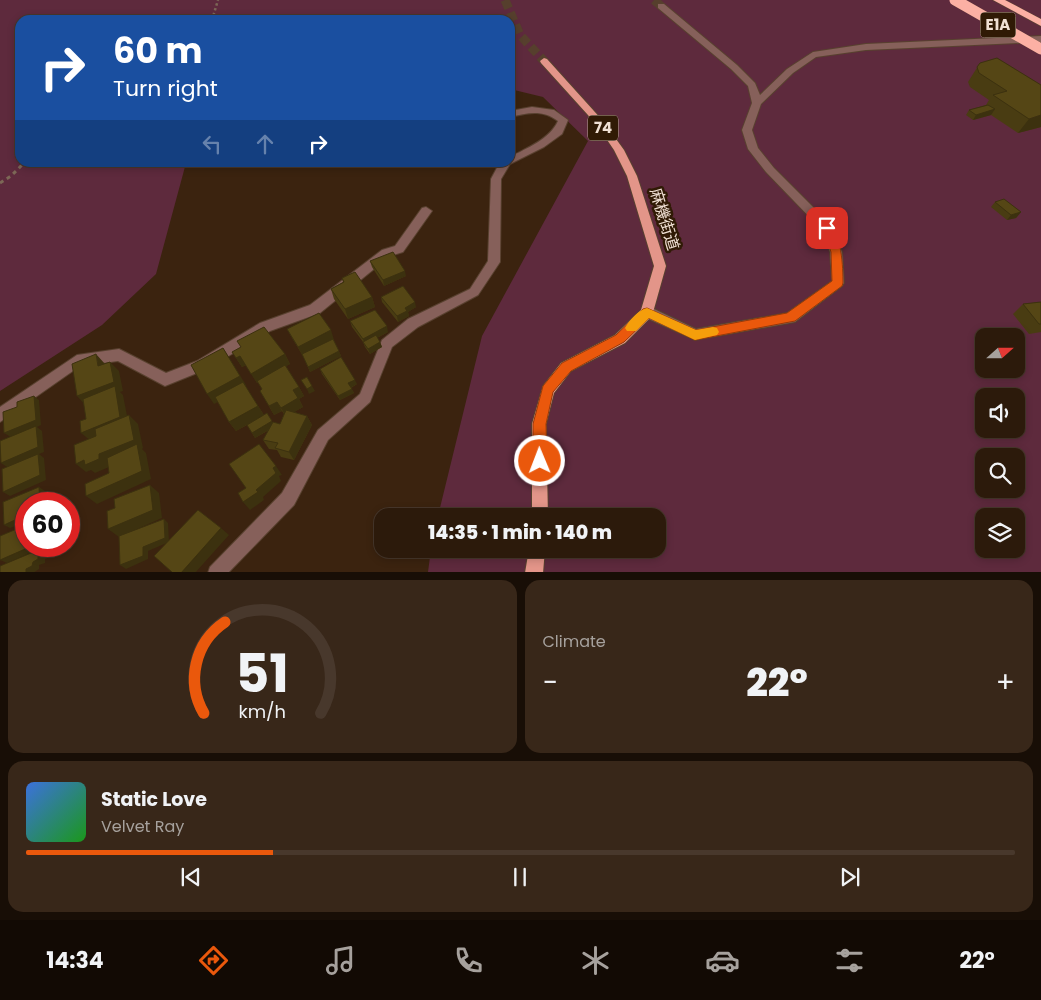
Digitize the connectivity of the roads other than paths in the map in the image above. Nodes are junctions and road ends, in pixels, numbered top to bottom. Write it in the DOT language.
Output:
graph roads {
  1 [pos="955,0"];
  2 [pos="998,0"];
  3 [pos="661,6"];
  4 [pos="1041,23"];
  5 [pos="1041,39"];
  6 [pos="1041,50"];
  7 [pos="544,61"];
  8 [pos="757,103"];
  9 [pos="515,113"];
  10 [pos="515,158"];
  11 [pos="503,167"];
  12 [pos="426,211"];
  13 [pos="647,312"];
  14 [pos="0,415"];
  15 [pos="540,508"];
  16 [pos="536,558"];
  17 [pos="216,572"];
  18 [pos="534,572"];
  1 -- 6 [label="highway, E1A, bridge"];
  2 -- 4 [label="highway, E1A"];
  3 -- 8 [label="street"];
  5 -- 8 [label="street"];
  7 -- 13 [label="main road, 麻機街道 / 74"];
  8 -- 13 [label="street"];
  9 -- 10 [label="street"];
  11 -- 17 [label="street"];
  12 -- 14 [label="street"];
  13 -- 15 [label="main road, 麻機街道 / 74"];
  16 -- 18 [label="main road"];
}
